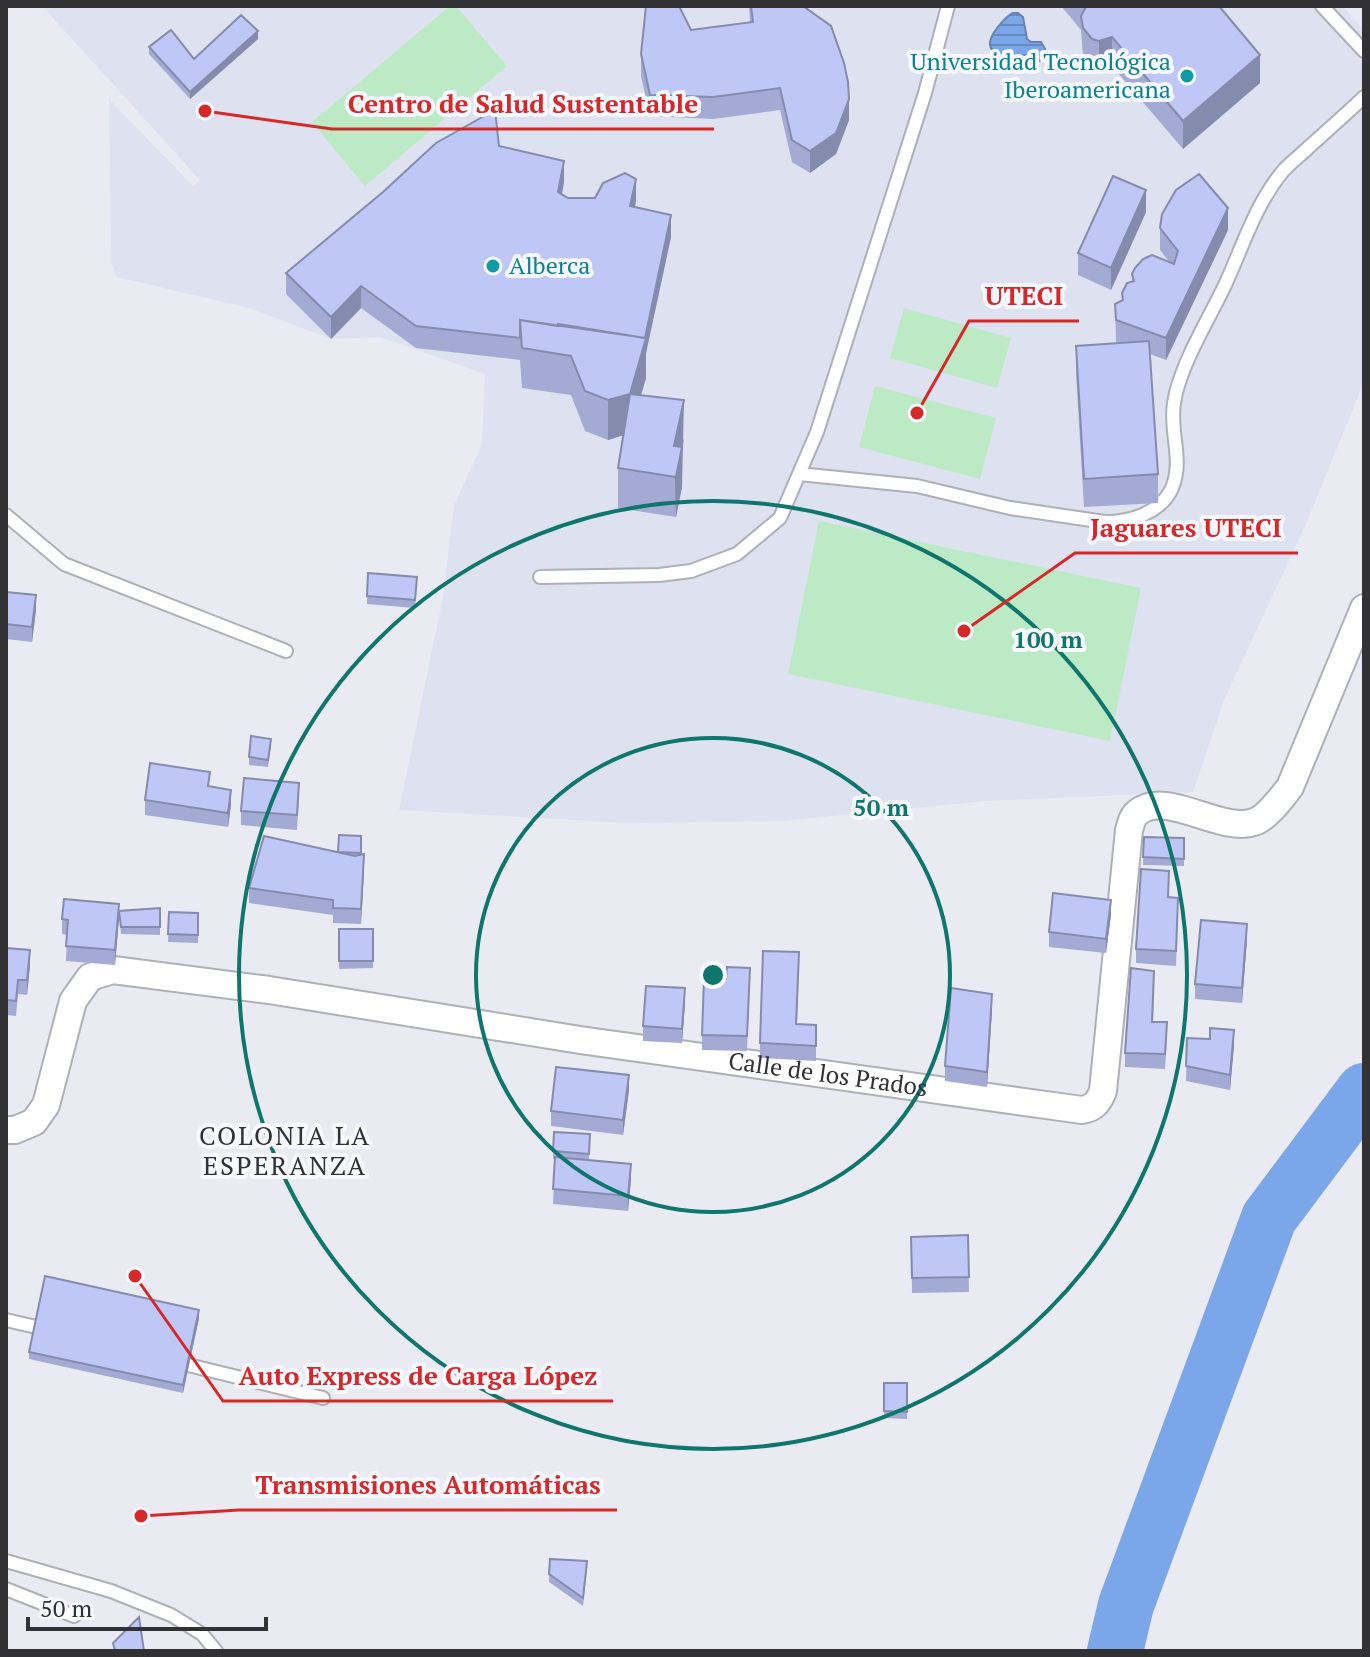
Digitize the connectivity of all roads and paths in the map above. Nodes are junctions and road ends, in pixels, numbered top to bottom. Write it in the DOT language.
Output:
graph roads {
  1 [pos="948,6"];
  2 [pos="1322,6"];
  3 [pos="1364,51"];
  4 [pos="1364,97"];
  5 [pos="799,474"];
  6 [pos="6,515"];
  7 [pos="540,577"];
  8 [pos="1364,608"];
  9 [pos="286,651"];
  10 [pos="6,1130"];
  11 [pos="6,1320"];
  12 [pos="66,1334"];
  13 [pos="157,1357"];
  14 [pos="323,1398"];
  15 [pos="6,1561"];
  16 [pos="6,1589"];
  17 [pos="74,1616"];
  18 [pos="216,1651"];
  1 -- 5 [label="lane"];
  2 -- 3 [label="lane"];
  4 -- 5 [label="lane"];
  5 -- 7 [label="lane"];
  6 -- 9 [label="lane"];
  8 -- 10 [label="street, Calle de los Prados"];
  11 -- 12 [label="lane"];
  13 -- 14 [label="lane"];
  15 -- 18 [label="lane"];
  16 -- 17 [label="lane"];
}
